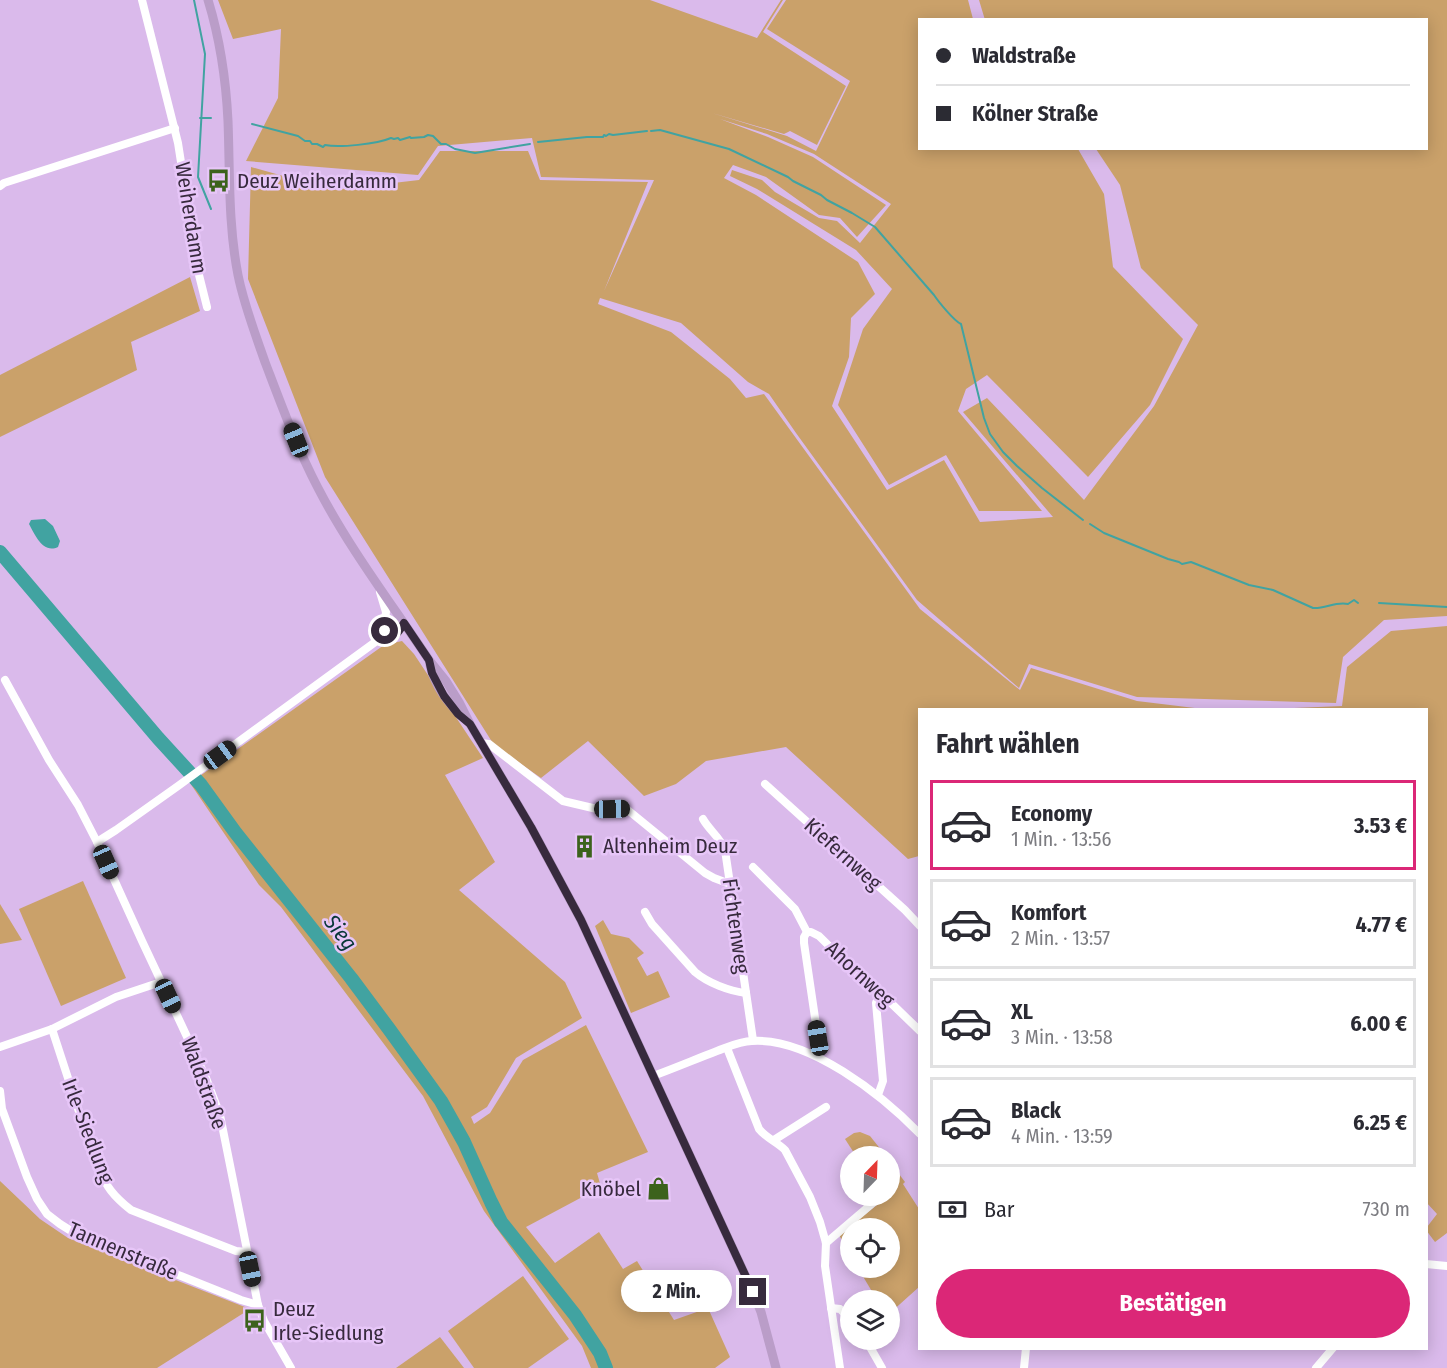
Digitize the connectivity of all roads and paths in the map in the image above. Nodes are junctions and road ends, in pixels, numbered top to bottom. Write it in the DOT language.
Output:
graph roads {
  1 [pos="142,0"];
  2 [pos="208,0"];
  3 [pos="175,128"];
  4 [pos="1,184"];
  5 [pos="207,306"];
  6 [pos="378,585"];
  7 [pos="404,623"];
  8 [pos="381,637"];
  9 [pos="6,680"];
  10 [pos="481,743"];
  11 [pos="765,784"];
  12 [pos="703,819"];
  13 [pos="97,842"];
  14 [pos="753,867"];
  15 [pos="730,884"];
  16 [pos="645,912"];
  17 [pos="918,922"];
  18 [pos="807,932"];
  19 [pos="161,982"];
  20 [pos="746,993"];
  21 [pos="879,995"];
  22 [pos="52,1029"];
  23 [pos="918,1029"];
  24 [pos="753,1041"];
  25 [pos="0,1047"];
  26 [pos="727,1048"];
  27 [pos="814,1055"];
  28 [pos="653,1076"];
  29 [pos="0,1091"];
  30 [pos="878,1095"];
  31 [pos="826,1107"];
  32 [pos="918,1132"];
  33 [pos="774,1140"];
  34 [pos="870,1206"];
  35 [pos="826,1244"];
  36 [pos="246,1252"];
  37 [pos="1428,1264"];
  38 [pos="1447,1266"];
  39 [pos="258,1305"];
  40 [pos="831,1308"];
  41 [pos="840,1309"];
  42 [pos="872,1350"];
  43 [pos="1026,1350"];
  44 [pos="1331,1350"];
  45 [pos="291,1368"];
  46 [pos="776,1368"];
  47 [pos="840,1368"];
  48 [pos="882,1368"];
  49 [pos="1024,1368"];
  50 [pos="1316,1368"];
  1 -- 3 [label="street, Weiherdamm"];
  2 -- 6 [label="main road"];
  3 -- 4 [label="street"];
  3 -- 5 [label="street, Weiherdamm"];
  6 -- 7 [label="main road"];
  6 -- 8 [label="street"];
  7 -- 8 [label="street"];
  7 -- 10 [label="main road"];
  8 -- 13 [label="street"];
  9 -- 13 [label="street, Waldstraße"];
  10 -- 15 [label="street"];
  10 -- 28 [label="main road"];
  11 -- 17 [label="street, Kiefernweg"];
  12 -- 15 [label="street, Fichtenweg"];
  13 -- 19 [label="street, Waldstraße"];
  14 -- 18 [label="street, Ahornweg"];
  15 -- 20 [label="street, Fichtenweg"];
  16 -- 20 [label="street"];
  18 -- 21 [label="street, Ahornweg"];
  18 -- 27 [label="street"];
  19 -- 22 [label="street"];
  19 -- 36 [label="street, Waldstraße"];
  20 -- 24 [label="street, Fichtenweg"];
  21 -- 23 [label="street, Ahornweg"];
  21 -- 30 [label="street"];
  22 -- 25 [label="street"];
  22 -- 36 [label="street, Irle-Siedlung"];
  24 -- 26 [label="street"];
  24 -- 27 [label="street"];
  26 -- 28 [label="street"];
  26 -- 33 [label="street"];
  27 -- 30 [label="street"];
  28 -- 46 [label="main road"];
  29 -- 39 [label="street, Tannenstraße"];
  30 -- 32 [label="street"];
  31 -- 33 [label="street"];
  33 -- 35 [label="street"];
  34 -- 35 [label="street"];
  35 -- 40 [label="street"];
  36 -- 39 [label="street, Waldstraße"];
  37 -- 38 [label="street"];
  39 -- 45 [label="street, Waldstraße"];
  40 -- 41 [label="street"];
  40 -- 47 [label="street"];
  42 -- 48 [label="street"];
  43 -- 49 [label="street"];
  44 -- 50 [label="street"];
}
